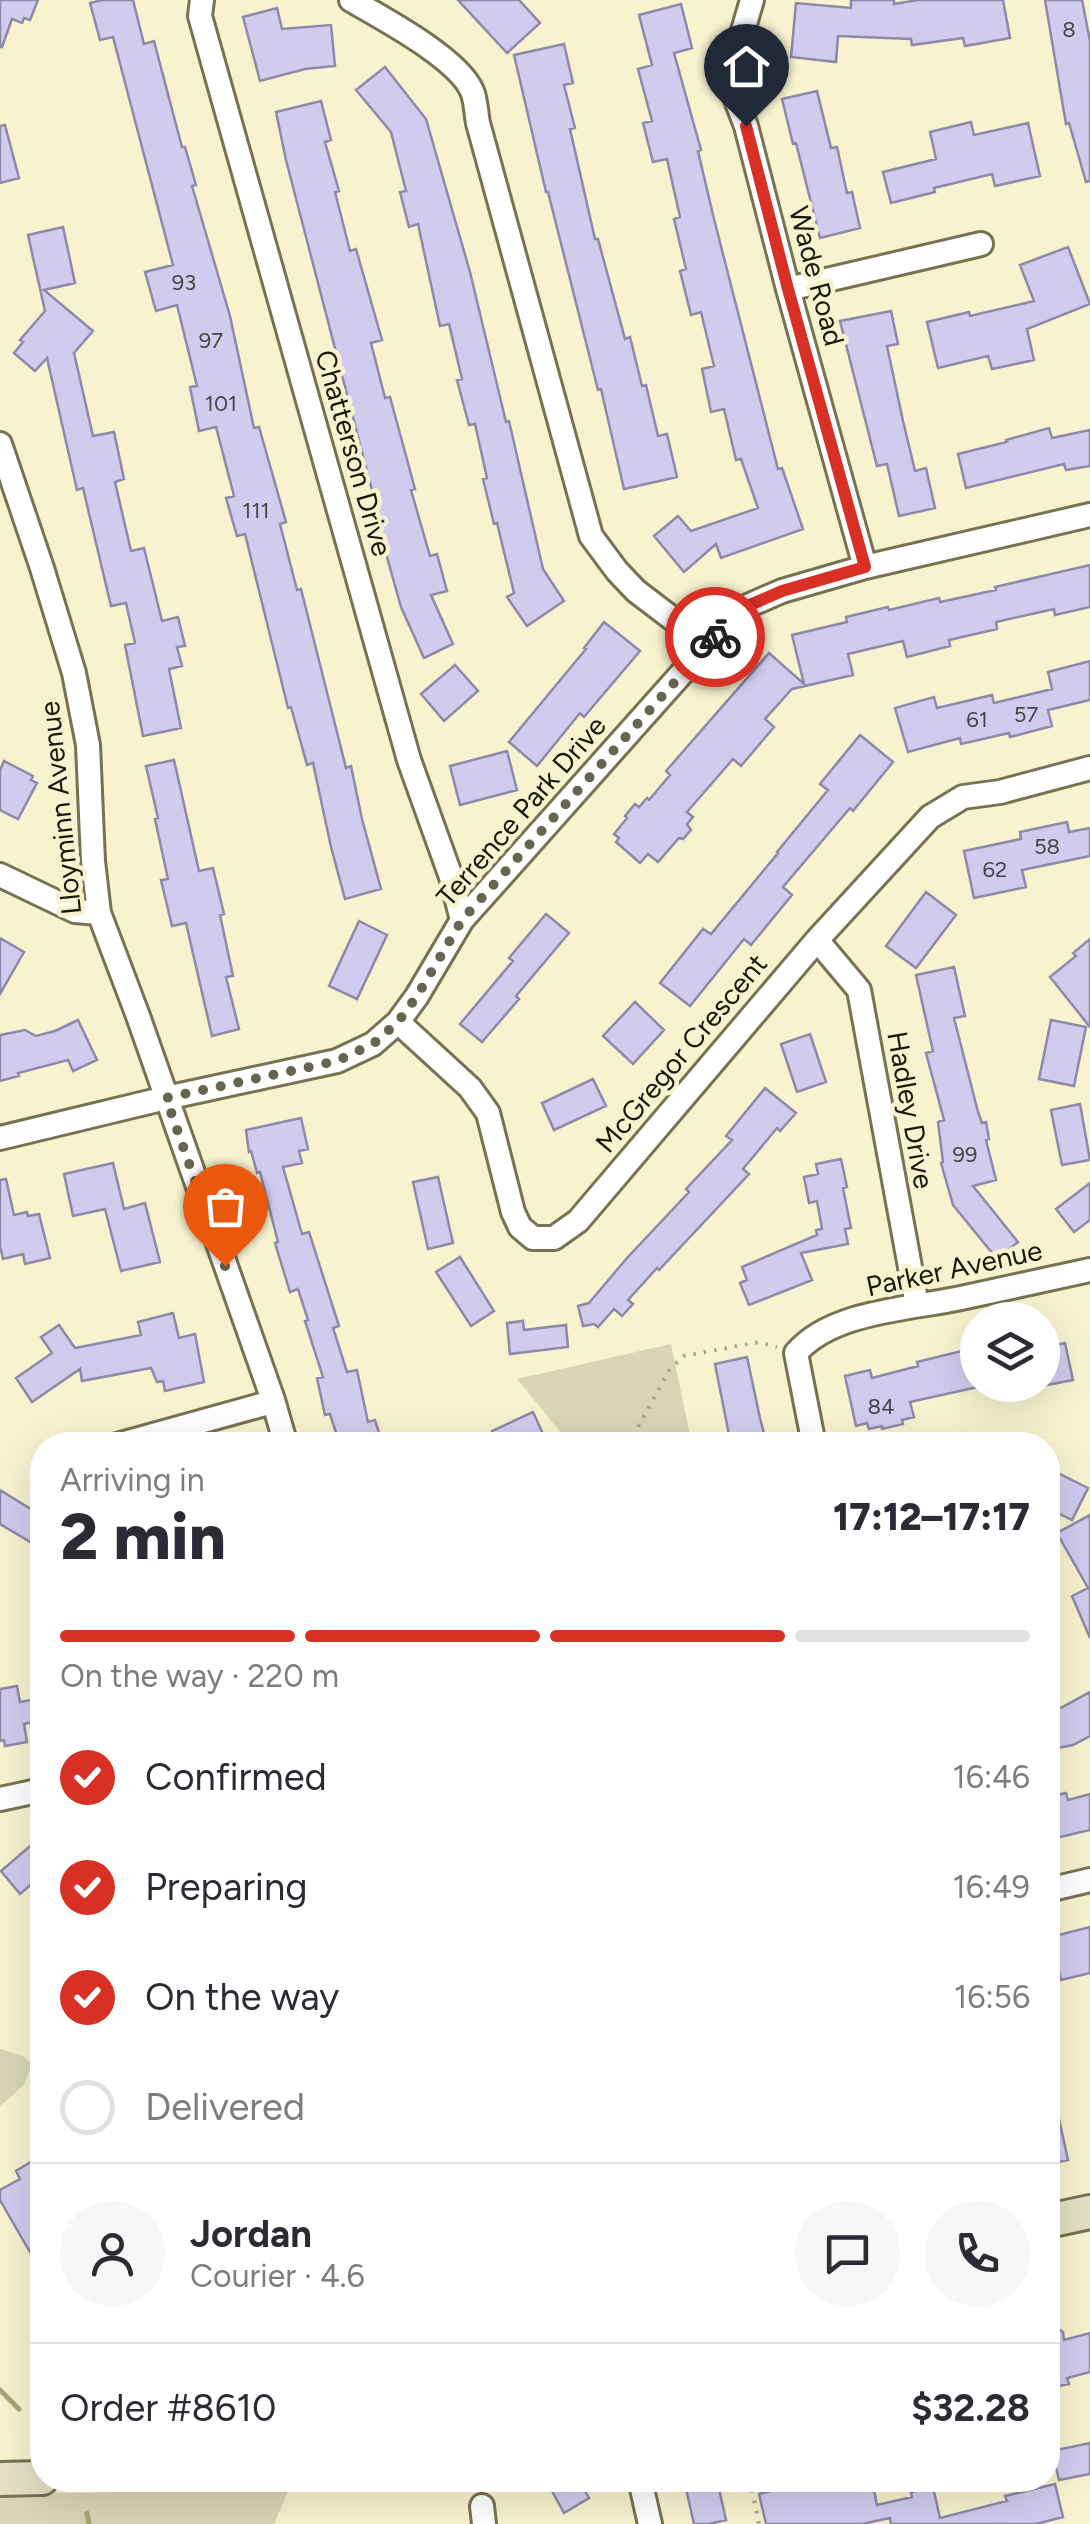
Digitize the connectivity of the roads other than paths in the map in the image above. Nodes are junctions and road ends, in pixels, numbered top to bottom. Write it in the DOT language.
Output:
graph roads {
  1 [pos="202,0"];
  2 [pos="351,0"];
  3 [pos="752,0"];
  4 [pos="981,244"];
  5 [pos="788,289"];
  6 [pos="0,444"];
  7 [pos="1090,515"];
  8 [pos="865,567"];
  9 [pos="707,645"];
  10 [pos="1090,768"];
  11 [pos="0,875"];
  12 [pos="99,913"];
  13 [pos="462,920"];
  14 [pos="817,940"];
  15 [pos="398,1022"];
  16 [pos="166,1098"];
  17 [pos="0,1138"];
  18 [pos="1090,1270"];
  19 [pos="917,1305"];
  20 [pos="272,1402"];
  21 [pos="164,1432"];
  22 [pos="282,1432"];
  23 [pos="811,1432"];
  24 [pos="30,1792"];
  25 [pos="0,1798"];
  26 [pos="1090,1880"];
  27 [pos="1060,1887"];
  28 [pos="1090,2212"];
  29 [pos="1060,2218"];
  30 [pos="0,2479"];
  31 [pos="30,2479"];
  32 [pos="643,2492"];
  33 [pos="650,2524"];
  1 -- 13 [label="street, Chatterson Drive"];
  2 -- 9 [label="street"];
  3 -- 5 [label="street, Wade Road"];
  4 -- 5 [label="street"];
  5 -- 8 [label="street, Wade Road"];
  6 -- 12 [label="street, Lloyminn Avenue"];
  7 -- 8 [label="street, Terrence Park Drive"];
  8 -- 9 [label="street, Terrence Park Drive"];
  9 -- 13 [label="street, Terrence Park Drive"];
  10 -- 14 [label="street, McGregor Crescent"];
  11 -- 12 [label="street"];
  12 -- 16 [label="street, Lloyminn Avenue"];
  13 -- 15 [label="street, Terrence Park Drive"];
  14 -- 15 [label="street, McGregor Crescent"];
  14 -- 19 [label="street, Hadley Drive"];
  15 -- 16 [label="street, Terrence Park Drive"];
  16 -- 17 [label="street, Terrence Park Drive"];
  16 -- 20 [label="street, Lloyminn Avenue"];
  18 -- 19 [label="street, Parker Avenue"];
  19 -- 23 [label="street, Parker Avenue"];
  20 -- 21 [label="street"];
  20 -- 22 [label="street, Lloyminn Avenue"];
  24 -- 25 [label="street"];
  26 -- 27 [label="street"];
  28 -- 29 [label="main road"];
  30 -- 31 [label="main road"];
  32 -- 33 [label="street"];
}
